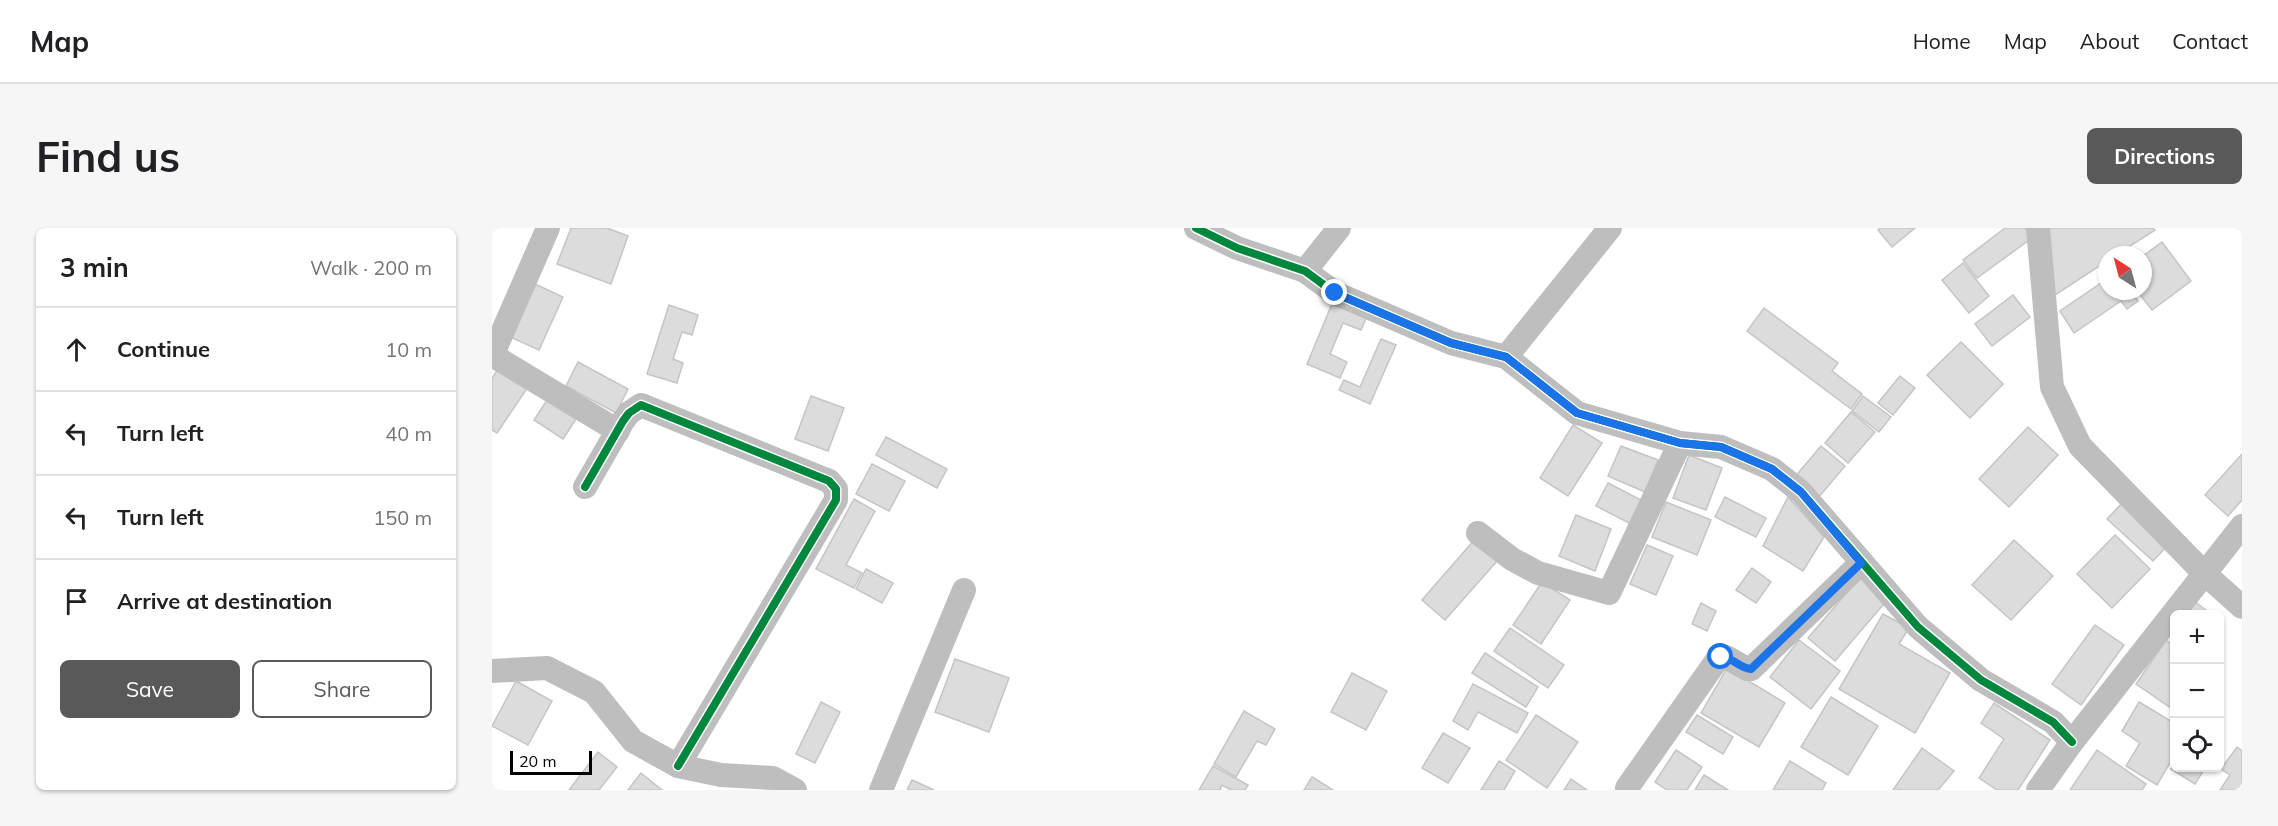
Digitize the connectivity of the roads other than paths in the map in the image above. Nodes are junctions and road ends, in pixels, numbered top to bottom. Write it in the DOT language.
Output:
graph roads {
  1 [pos="548,228"];
  2 [pos="1196,228"];
  3 [pos="1339,228"];
  4 [pos="1610,228"];
  5 [pos="2038,228"];
  6 [pos="1305,271"];
  7 [pos="492,355"];
  8 [pos="1506,357"];
  9 [pos="618,431"];
  10 [pos="1680,443"];
  11 [pos="585,486"];
  12 [pos="2242,526"];
  13 [pos="1478,532"];
  14 [pos="1861,563"];
  15 [pos="2204,573"];
  16 [pos="964,590"];
  17 [pos="2242,607"];
  18 [pos="492,671"];
  19 [pos="2072,742"];
  20 [pos="678,766"];
  21 [pos="1627,788"];
  22 [pos="795,790"];
  23 [pos="881,790"];
  24 [pos="2038,790"];
  1 -- 7 [label="street"];
  2 -- 6 [label="street"];
  3 -- 6 [label="street"];
  4 -- 8 [label="street"];
  5 -- 15 [label="street"];
  6 -- 8 [label="street"];
  7 -- 9 [label="street"];
  8 -- 10 [label="street"];
  9 -- 11 [label="street"];
  9 -- 20 [label="street"];
  10 -- 13 [label="street"];
  10 -- 14 [label="street"];
  12 -- 15 [label="street"];
  14 -- 19 [label="street"];
  14 -- 21 [label="street"];
  15 -- 17 [label="street"];
  15 -- 19 [label="street"];
  16 -- 23 [label="street"];
  18 -- 20 [label="street"];
  19 -- 24 [label="street"];
  20 -- 22 [label="street"];
}
